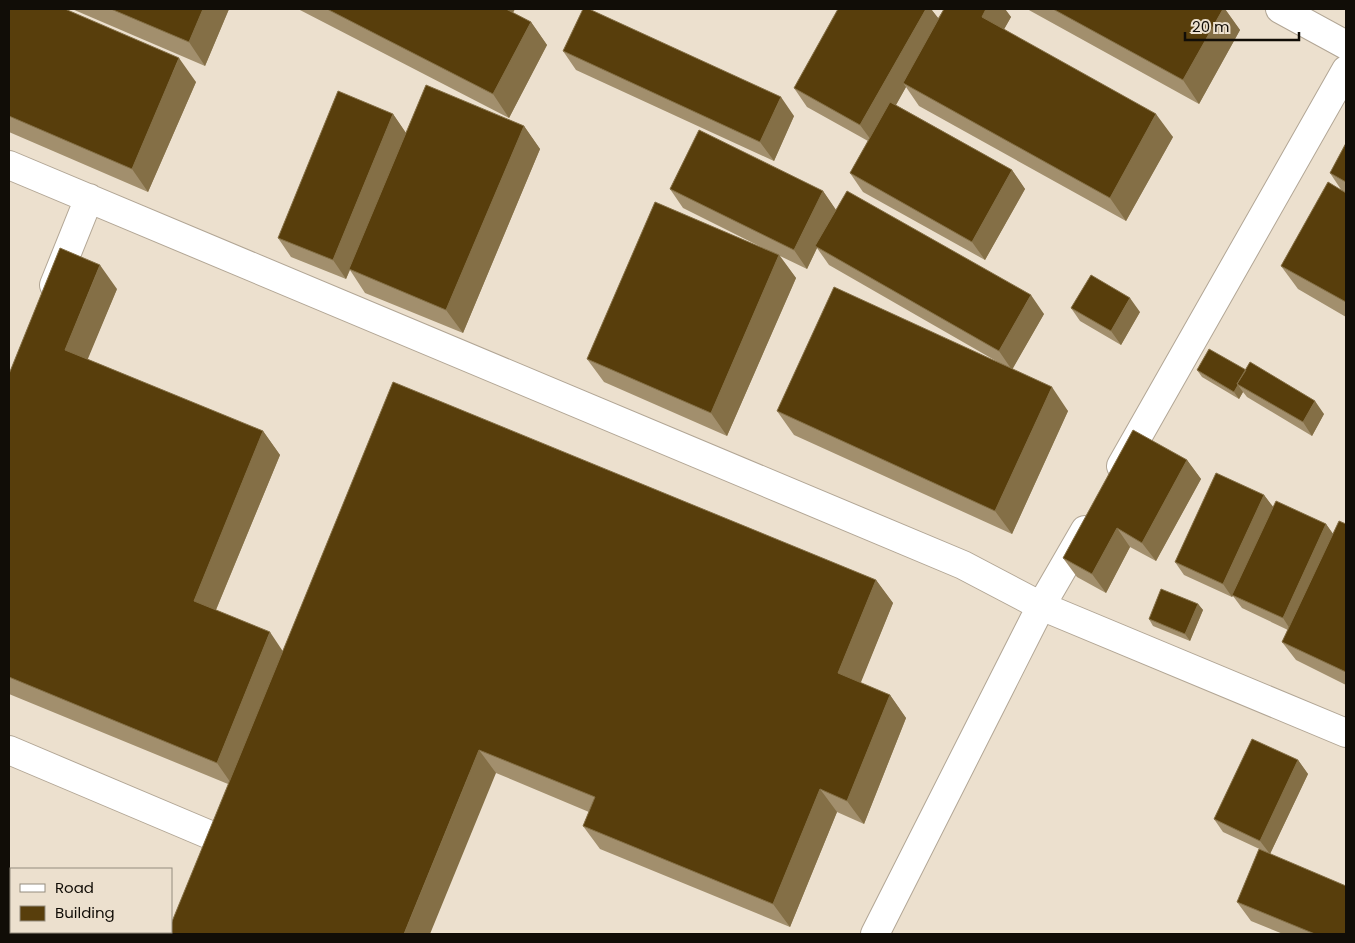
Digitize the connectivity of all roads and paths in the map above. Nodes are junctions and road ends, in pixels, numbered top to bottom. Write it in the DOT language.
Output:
graph roads {
  1 [pos="1280,9"];
  2 [pos="1346,45"];
  3 [pos="1346,70"];
  4 [pos="9,165"];
  5 [pos="89,198"];
  6 [pos="45,305"];
  7 [pos="1110,485"];
  8 [pos="1095,511"];
  9 [pos="1041,606"];
  10 [pos="1346,733"];
  11 [pos="9,750"];
  12 [pos="210,835"];
  13 [pos="875,934"];
  1 -- 2 [label="street"];
  3 -- 7 [label="street"];
  4 -- 5 [label="street"];
  5 -- 6 [label="street"];
  5 -- 9 [label="street"];
  8 -- 9 [label="street"];
  9 -- 10 [label="street"];
  9 -- 13 [label="street"];
  11 -- 12 [label="street"];
}
